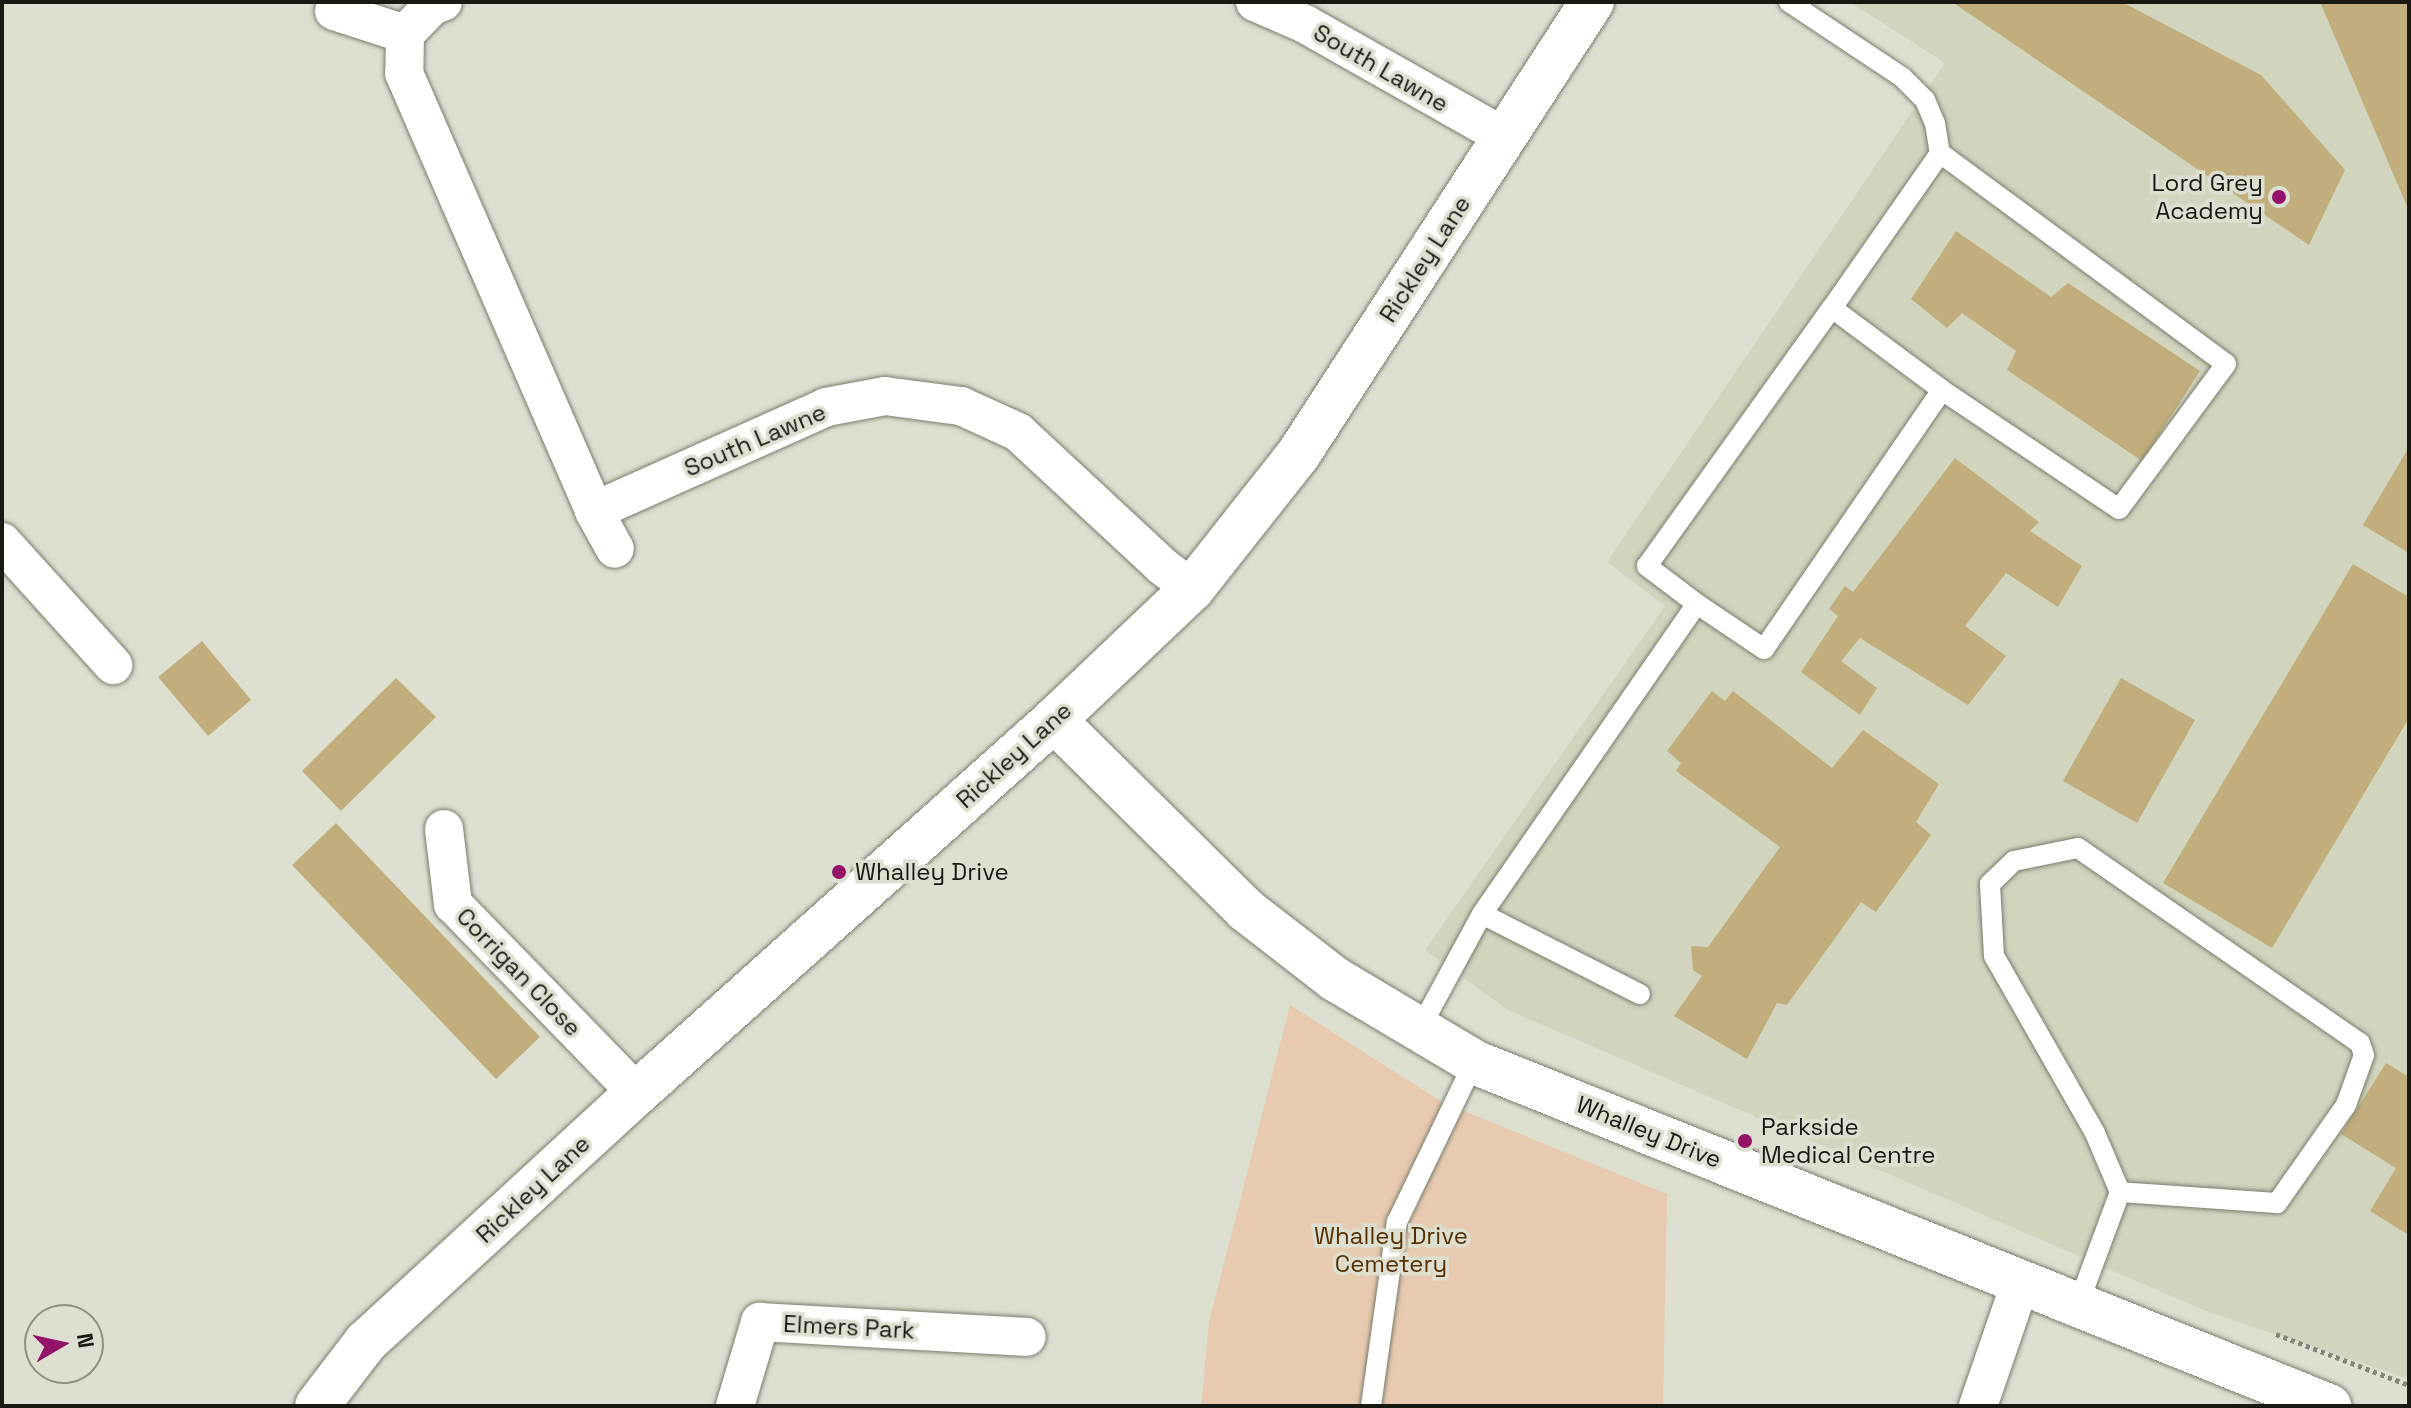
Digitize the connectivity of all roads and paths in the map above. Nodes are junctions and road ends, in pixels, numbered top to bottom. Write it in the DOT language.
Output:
graph roads {
  1 [pos="443,2"];
  2 [pos="1255,2"];
  3 [pos="1592,2"];
  4 [pos="1789,2"];
  5 [pos="334,11"];
  6 [pos="405,34"];
  7 [pos="1505,137"];
  8 [pos="1940,153"];
  9 [pos="1832,308"];
  10 [pos="1942,390"];
  11 [pos="594,511"];
  12 [pos="3,547"];
  13 [pos="615,549"];
  14 [pos="1192,589"];
  15 [pos="1697,604"];
  16 [pos="113,665"];
  17 [pos="1054,720"];
  18 [pos="444,829"];
  19 [pos="1482,914"];
  20 [pos="1640,994"];
  21 [pos="1419,1030"];
  22 [pos="1474,1062"];
  23 [pos="637,1093"];
  24 [pos="2120,1192"];
  25 [pos="2021,1281"];
  26 [pos="2078,1305"];
  27 [pos="2265,1330"];
  28 [pos="1027,1337"];
  29 [pos="2409,1385"];
  30 [pos="317,1406"];
  31 [pos="735,1406"];
  32 [pos="1371,1406"];
  33 [pos="1978,1406"];
  34 [pos="2329,1406"];
  1 -- 6 [label="street"];
  2 -- 7 [label="street, South Lawne"];
  3 -- 7 [label="street, Rickley Lane"];
  4 -- 8 [label="lane"];
  5 -- 6 [label="street"];
  6 -- 11 [label="street"];
  7 -- 14 [label="street, Rickley Lane"];
  8 -- 9 [label="lane"];
  8 -- 10 [label="lane"];
  9 -- 10 [label="lane"];
  9 -- 15 [label="lane"];
  10 -- 15 [label="lane"];
  11 -- 13 [label="street"];
  11 -- 14 [label="street, South Lawne"];
  12 -- 16 [label="street"];
  14 -- 17 [label="street, Rickley Lane"];
  15 -- 19 [label="lane"];
  17 -- 21 [label="street, Whalley Drive"];
  17 -- 23 [label="street, Rickley Lane"];
  18 -- 23 [label="street, Corrigan Close"];
  19 -- 20 [label="lane"];
  19 -- 21 [label="lane"];
  21 -- 22 [label="street, Whalley Drive"];
  22 -- 25 [label="street, Whalley Drive"];
  22 -- 32 [label="lane"];
  23 -- 30 [label="street, Rickley Lane"];
  24 -- 24 [label="lane"];
  24 -- 26 [label="lane"];
  25 -- 26 [label="street, Whalley Drive"];
  25 -- 33 [label="street"];
  26 -- 34 [label="street, Whalley Drive"];
  27 -- 29 [label="path"];
  28 -- 31 [label="street, Elmers Park"];
}
